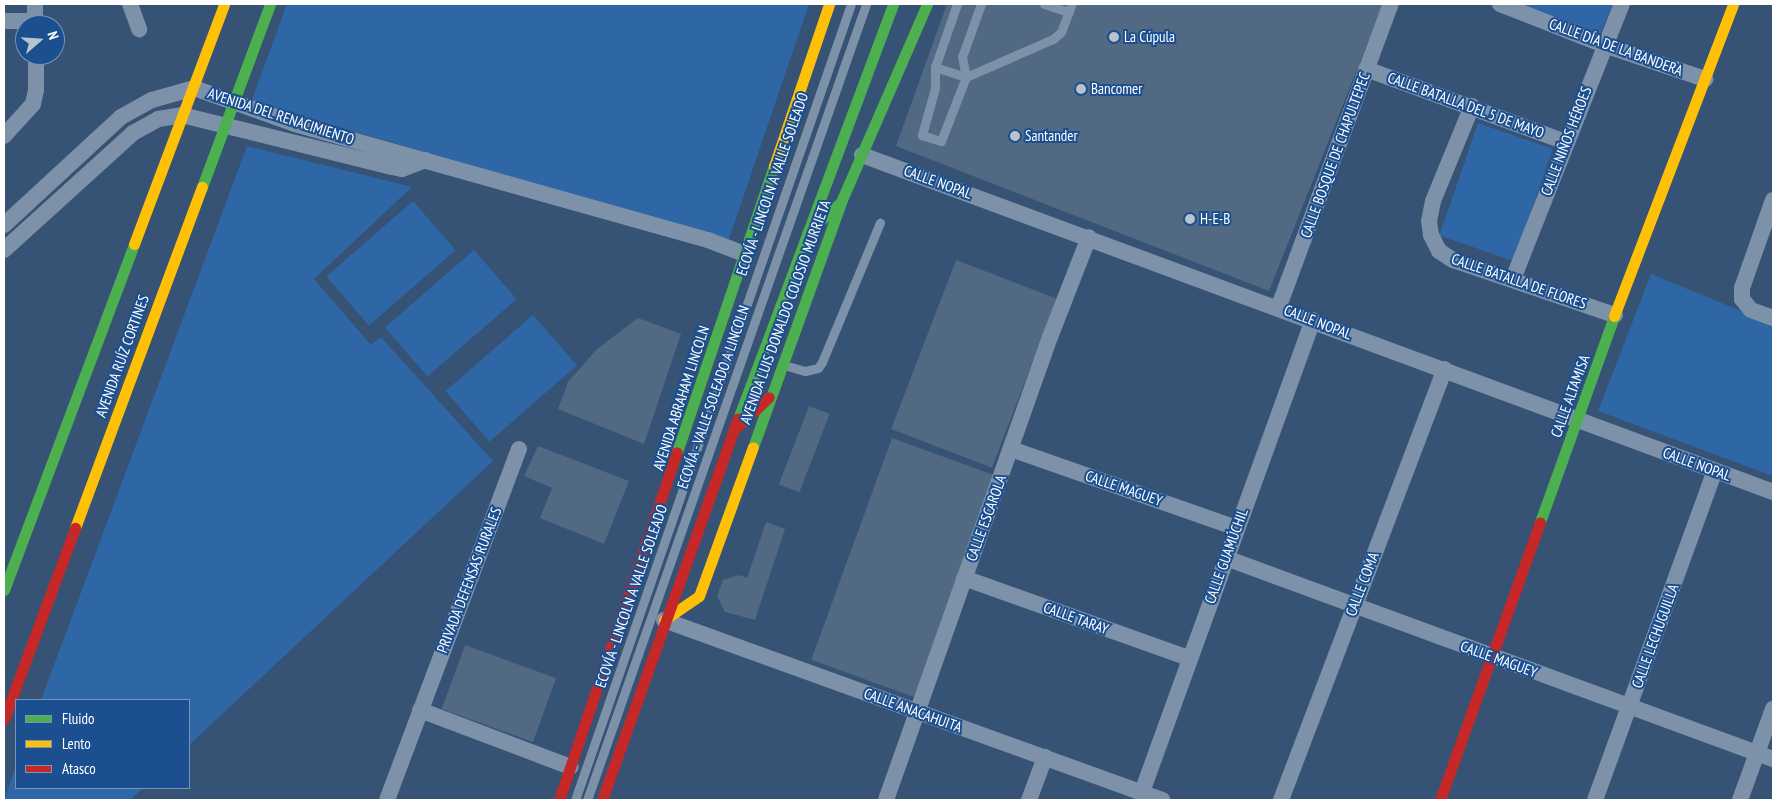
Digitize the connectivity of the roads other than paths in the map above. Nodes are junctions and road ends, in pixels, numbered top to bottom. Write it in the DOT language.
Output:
graph roads {
  1 [pos="130,4"];
  2 [pos="224,4"];
  3 [pos="270,4"];
  4 [pos="829,4"];
  5 [pos="850,4"];
  6 [pos="866,4"];
  7 [pos="892,4"];
  8 [pos="927,4"];
  9 [pos="957,4"];
  10 [pos="981,4"];
  11 [pos="1044,4"];
  12 [pos="1391,4"];
  13 [pos="1622,4"];
  14 [pos="1733,4"];
  15 [pos="1507,5"];
  16 [pos="1070,8"];
  17 [pos="139,29"];
  18 [pos="1604,45"];
  19 [pos="36,65"];
  20 [pos="935,67"];
  21 [pos="1366,69"];
  22 [pos="966,77"];
  23 [pos="1705,79"];
  24 [pos="194,88"];
  25 [pos="234,101"];
  26 [pos="1472,106"];
  27 [pos="182,115"];
  28 [pos="224,126"];
  29 [pos="4,136"];
  30 [pos="1565,142"];
  31 [pos="862,155"];
  32 [pos="425,160"];
  33 [pos="1773,200"];
  34 [pos="841,202"];
  35 [pos="880,223"];
  36 [pos="4,225"];
  37 [pos="805,235"];
  38 [pos="1089,237"];
  39 [pos="4,250"];
  40 [pos="744,254"];
  41 [pos="1513,279"];
  42 [pos="1279,306"];
  43 [pos="1615,314"];
  44 [pos="1773,318"];
  45 [pos="1314,320"];
  46 [pos="781,364"];
  47 [pos="1445,369"];
  48 [pos="769,397"];
  49 [pos="1577,419"];
  50 [pos="734,430"];
  51 [pos="519,449"];
  52 [pos="1011,449"];
  53 [pos="1715,471"];
  54 [pos="1773,492"];
  55 [pos="1237,528"];
  56 [pos="1226,558"];
  57 [pos="964,578"];
  58 [pos="4,590"];
  59 [pos="1354,605"];
  60 [pos="664,620"];
  61 [pos="1494,657"];
  62 [pos="1189,658"];
  63 [pos="1630,706"];
  64 [pos="1773,709"];
  65 [pos="420,710"];
  66 [pos="917,713"];
  67 [pos="4,718"];
  68 [pos="1757,754"];
  69 [pos="1045,757"];
  70 [pos="1773,760"];
  71 [pos="571,767"];
  72 [pos="1142,792"];
  73 [pos="387,800"];
  74 [pos="560,800"];
  75 [pos="575,800"];
  76 [pos="587,800"];
  77 [pos="602,800"];
  78 [pos="886,800"];
  79 [pos="1029,800"];
  80 [pos="1162,800"];
  81 [pos="1281,800"];
  82 [pos="1440,800"];
  83 [pos="1595,800"];
  84 [pos="1740,800"];
  1 -- 17 [label="street"];
  2 -- 24 [label="main road, AVENIDA RUÍZ CORTINES"];
  3 -- 25 [label="main road, AVENIDA RUÍZ CORTINES"];
  4 -- 40 [label="main road, AVENIDA ABRAHAM LINCOLN"];
  5 -- 75 [label="lane, ECOVÍA - LINCOLN A VALLE SOLEADO"];
  6 -- 76 [label="lane, ECOVÍA - VALLE SOLEADO A LINCOLN"];
  7 -- 37 [label="main road"];
  8 -- 31 [label="main road, AVENIDA LUIS DONALDO COLOSIO MURRIETA"];
  9 -- 20 [label="lane"];
  10 -- 22 [label="lane"];
  11 -- 16 [label="lane"];
  12 -- 21 [label="street, CALLE BOSQUE DE CHAPULTEPEC"];
  13 -- 18 [label="street, CALLE NIÑOS HÉROES"];
  14 -- 23 [label="main road, CALLE ALTAMISA"];
  15 -- 18 [label="street, CALLE DÍA DE LA BANDERA"];
  16 -- 22 [label="lane"];
  18 -- 23 [label="street, CALLE DÍA DE LA BANDERA"];
  18 -- 30 [label="street, CALLE NIÑOS HÉROES"];
  19 -- 29 [label="street"];
  20 -- 22 [label="lane"];
  20 -- 22 [label="lane"];
  21 -- 26 [label="street, CALLE BATALLA DEL 5 DE MAYO"];
  21 -- 42 [label="street, CALLE BOSQUE DE CHAPULTEPEC"];
  23 -- 43 [label="main road, CALLE ALTAMISA"];
  24 -- 25 [label="street, AVENIDA DEL RENACIMIENTO"];
  24 -- 27 [label="main road, AVENIDA RUÍZ CORTINES"];
  24 -- 36 [label="street, AVENIDA DEL RENACIMIENTO"];
  25 -- 28 [label="main road, AVENIDA RUÍZ CORTINES"];
  25 -- 32 [label="street, AVENIDA DEL RENACIMIENTO"];
  26 -- 30 [label="street, CALLE BATALLA DEL 5 DE MAYO"];
  26 -- 41 [label="street, CALLE BATALLA DE FLORES"];
  27 -- 28 [label="street, AVENIDA DEL RENACIMIENTO"];
  27 -- 39 [label="street, AVENIDA DEL RENACIMIENTO"];
  27 -- 58 [label="main road, AVENIDA RUÍZ CORTINES"];
  28 -- 32 [label="street, AVENIDA DEL RENACIMIENTO"];
  28 -- 67 [label="main road, AVENIDA RUÍZ CORTINES"];
  30 -- 41 [label="street, CALLE NIÑOS HÉROES"];
  31 -- 34 [label="main road, AVENIDA LUIS DONALDO COLOSIO MURRIETA"];
  31 -- 38 [label="street, CALLE NOPAL"];
  32 -- 40 [label="street, AVENIDA DEL RENACIMIENTO"];
  33 -- 44 [label="street"];
  34 -- 37 [label="main road"];
  34 -- 46 [label="main road, AVENIDA LUIS DONALDO COLOSIO MURRIETA"];
  35 -- 46 [label="lane"];
  37 -- 50 [label="main road"];
  38 -- 42 [label="street, CALLE NOPAL"];
  38 -- 52 [label="street, CALLE ESCAROLA"];
  40 -- 71 [label="main road, AVENIDA ABRAHAM LINCOLN"];
  41 -- 43 [label="street, CALLE BATALLA DE FLORES"];
  42 -- 45 [label="street, CALLE NOPAL"];
  43 -- 49 [label="main road, CALLE ALTAMISA"];
  45 -- 47 [label="street, CALLE NOPAL"];
  45 -- 55 [label="street, CALLE GUAMÚCHIL"];
  46 -- 48 [label="main road, AVENIDA LUIS DONALDO COLOSIO MURRIETA"];
  47 -- 49 [label="street, CALLE NOPAL"];
  47 -- 59 [label="street, CALLE COMA"];
  48 -- 50 [label="main road"];
  48 -- 60 [label="main road, AVENIDA LUIS DONALDO COLOSIO MURRIETA"];
  49 -- 53 [label="street, CALLE NOPAL"];
  49 -- 61 [label="main road, CALLE ALTAMISA"];
  50 -- 60 [label="main road"];
  51 -- 65 [label="street, PRIVADA DEFENSAS RURALES"];
  52 -- 55 [label="street, CALLE MAGUEY"];
  52 -- 57 [label="street, CALLE ESCAROLA"];
  53 -- 54 [label="street, CALLE NOPAL"];
  53 -- 63 [label="street, CALLE LECHUGUILLA"];
  55 -- 56 [label="street, CALLE GUAMÚCHIL"];
  56 -- 59 [label="street, CALLE MAGUEY"];
  56 -- 62 [label="street, CALLE GUAMÚCHIL"];
  57 -- 62 [label="street, CALLE TARAY"];
  57 -- 66 [label="street, CALLE ESCAROLA"];
  59 -- 61 [label="street, CALLE MAGUEY"];
  59 -- 81 [label="street, CALLE COMA"];
  60 -- 66 [label="street, CALLE ANACAHUITA"];
  60 -- 77 [label="main road"];
  61 -- 63 [label="street, CALLE MAGUEY"];
  61 -- 82 [label="main road, CALLE ALTAMISA"];
  62 -- 72 [label="street, CALLE GUAMÚCHIL"];
  63 -- 68 [label="street, CALLE MAGUEY"];
  63 -- 83 [label="street, CALLE LECHUGUILLA"];
  64 -- 68 [label="street"];
  65 -- 71 [label="street"];
  65 -- 73 [label="street, PRIVADA DEFENSAS RURALES"];
  66 -- 69 [label="street, CALLE ANACAHUITA"];
  66 -- 78 [label="street, CALLE ESCAROLA"];
  68 -- 70 [label="street, CALLE MAGUEY"];
  68 -- 84 [label="street"];
  69 -- 72 [label="street, CALLE ANACAHUITA"];
  69 -- 79 [label="street"];
  71 -- 74 [label="main road, AVENIDA ABRAHAM LINCOLN"];
  72 -- 80 [label="street, CALLE ANACAHUITA"];
}
